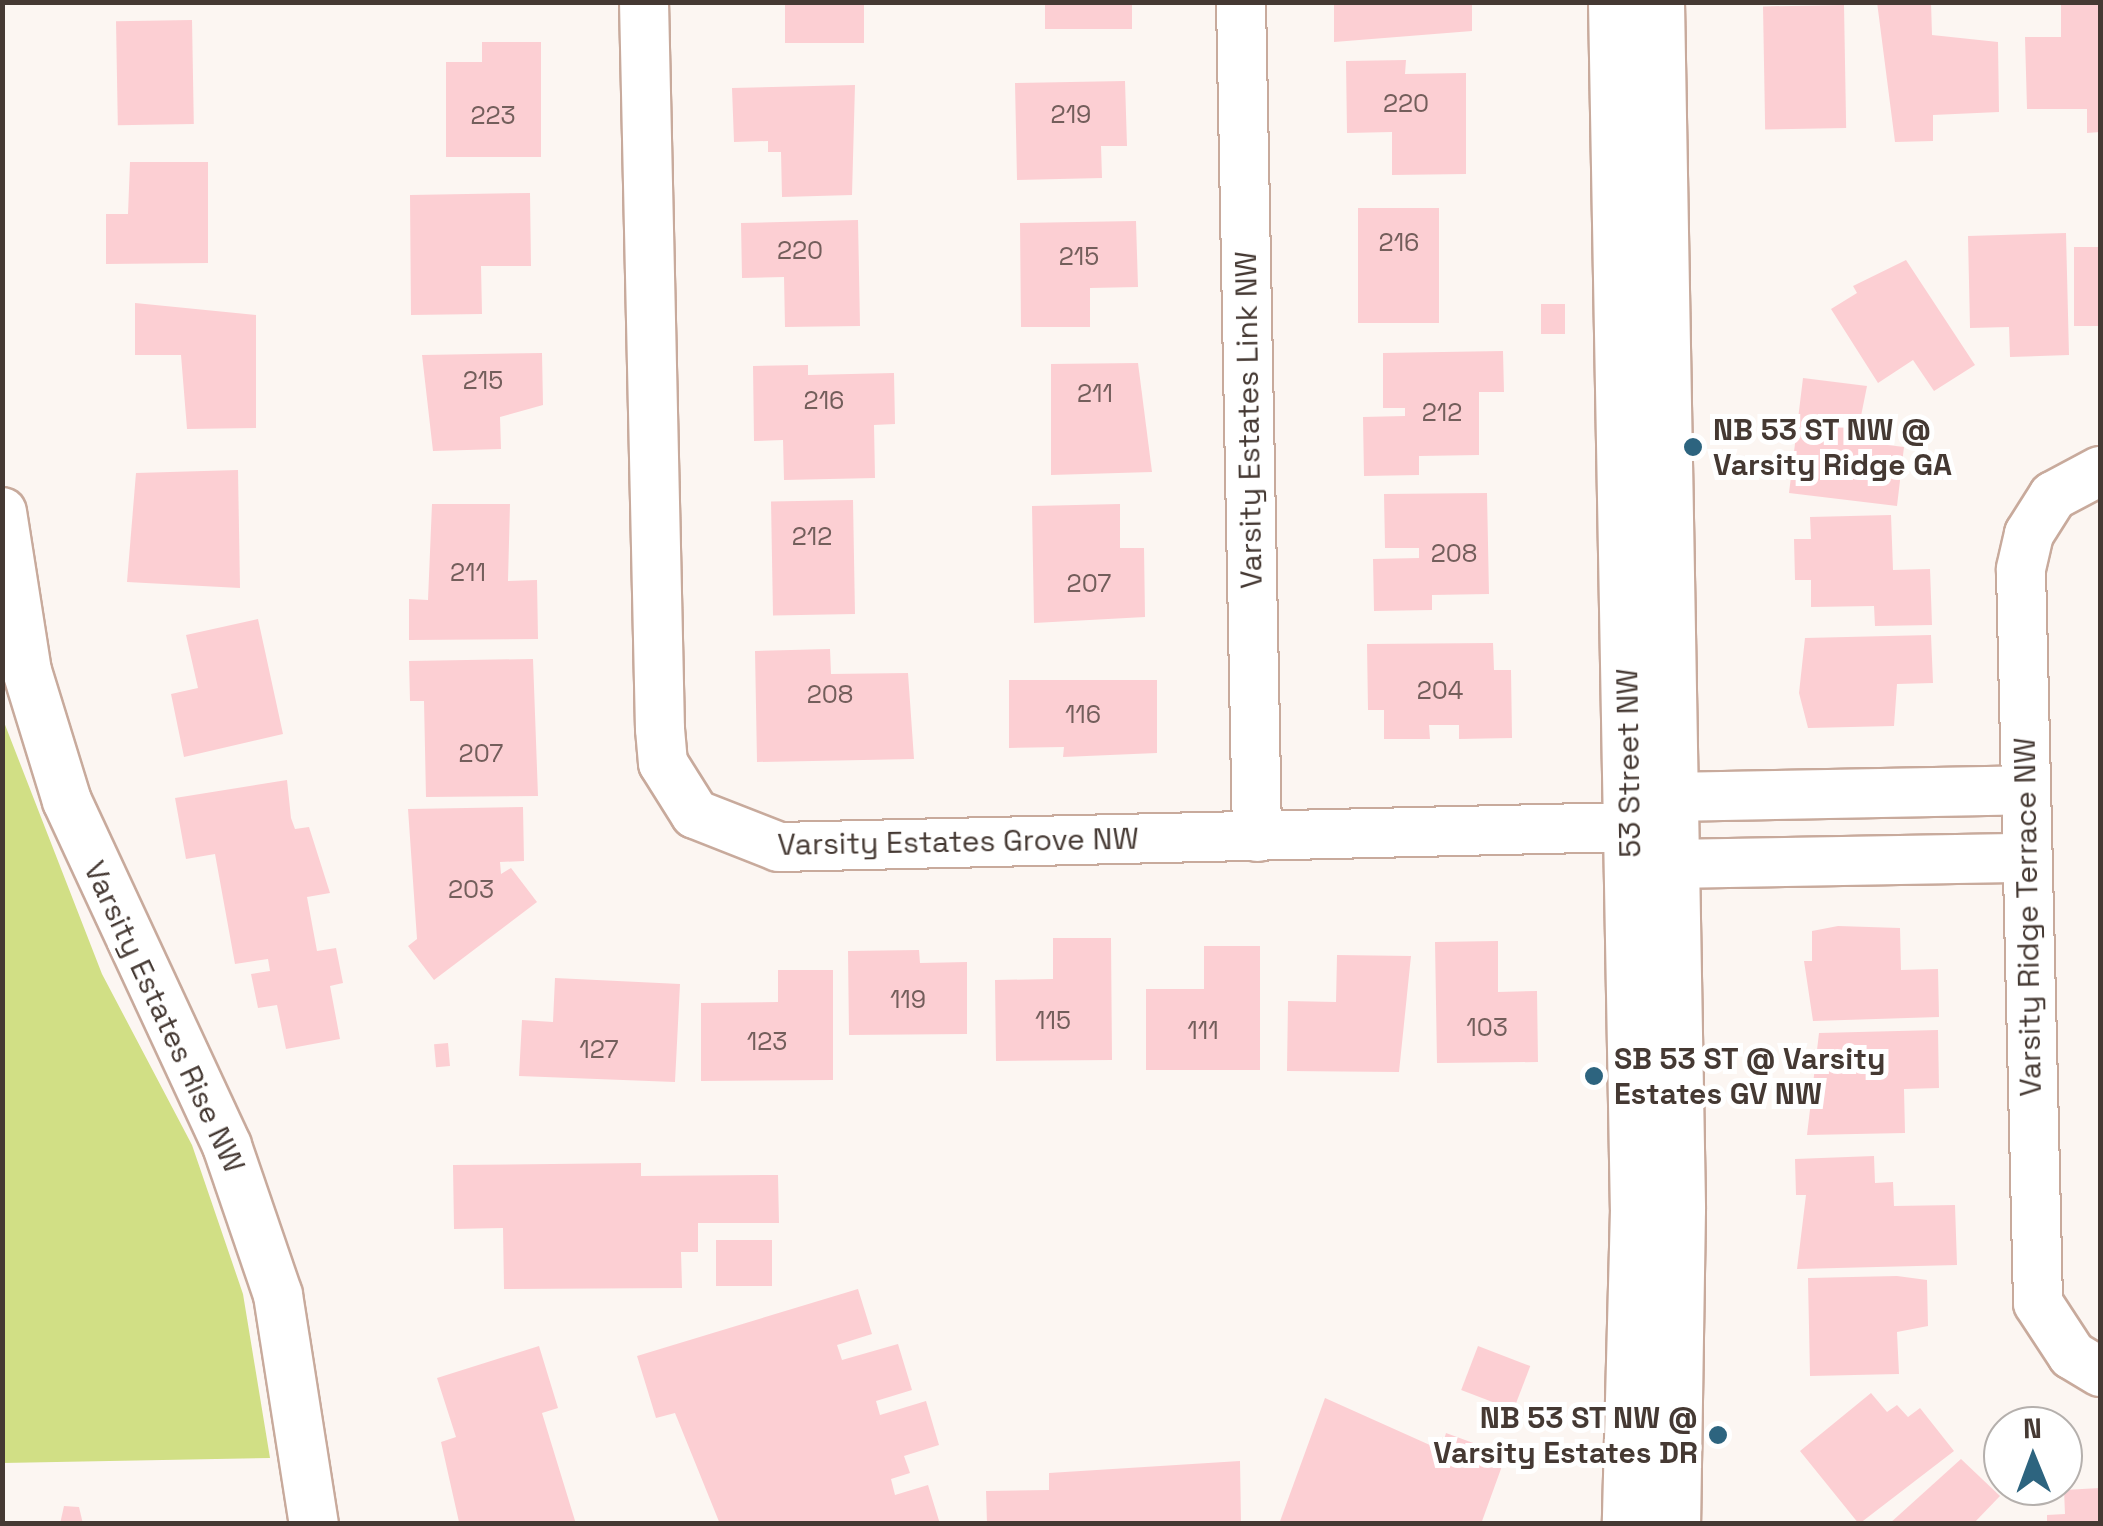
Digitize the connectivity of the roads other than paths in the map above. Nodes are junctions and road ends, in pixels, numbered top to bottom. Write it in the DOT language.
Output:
graph roads {
  1 [pos="644,2"];
  2 [pos="1241,2"];
  3 [pos="1616,2"];
  4 [pos="1656,2"];
  5 [pos="2100,471"];
  6 [pos="2,512"];
  7 [pos="2026,790"];
  8 [pos="1650,812"];
  9 [pos="1256,837"];
  10 [pos="2028,858"];
  11 [pos="1672,864"];
  12 [pos="2100,1372"];
  13 [pos="314,1524"];
  14 [pos="1630,1524"];
  15 [pos="1672,1524"];
  1 -- 9 [label="street, Varsity Estates Grove NW"];
  2 -- 9 [label="street, Varsity Estates Link NW"];
  3 -- 8 [label="street, 53 Street NW"];
  4 -- 8 [label="street, 53 Street NW"];
  5 -- 7 [label="street, Varsity Ridge Terrace NW"];
  6 -- 13 [label="street, Varsity Estates Rise NW"];
  7 -- 8 [label="street, Varsity Estates Grove NW"];
  7 -- 10 [label="street, Varsity Ridge Terrace NW"];
  8 -- 9 [label="street, Varsity Estates Grove NW"];
  8 -- 11 [label="street, 53 Street NW"];
  8 -- 14 [label="street, 53 Street NW"];
  10 -- 11 [label="street"];
  10 -- 12 [label="street, Varsity Ridge Terrace NW"];
  11 -- 15 [label="street, 53 Street NW"];
}
